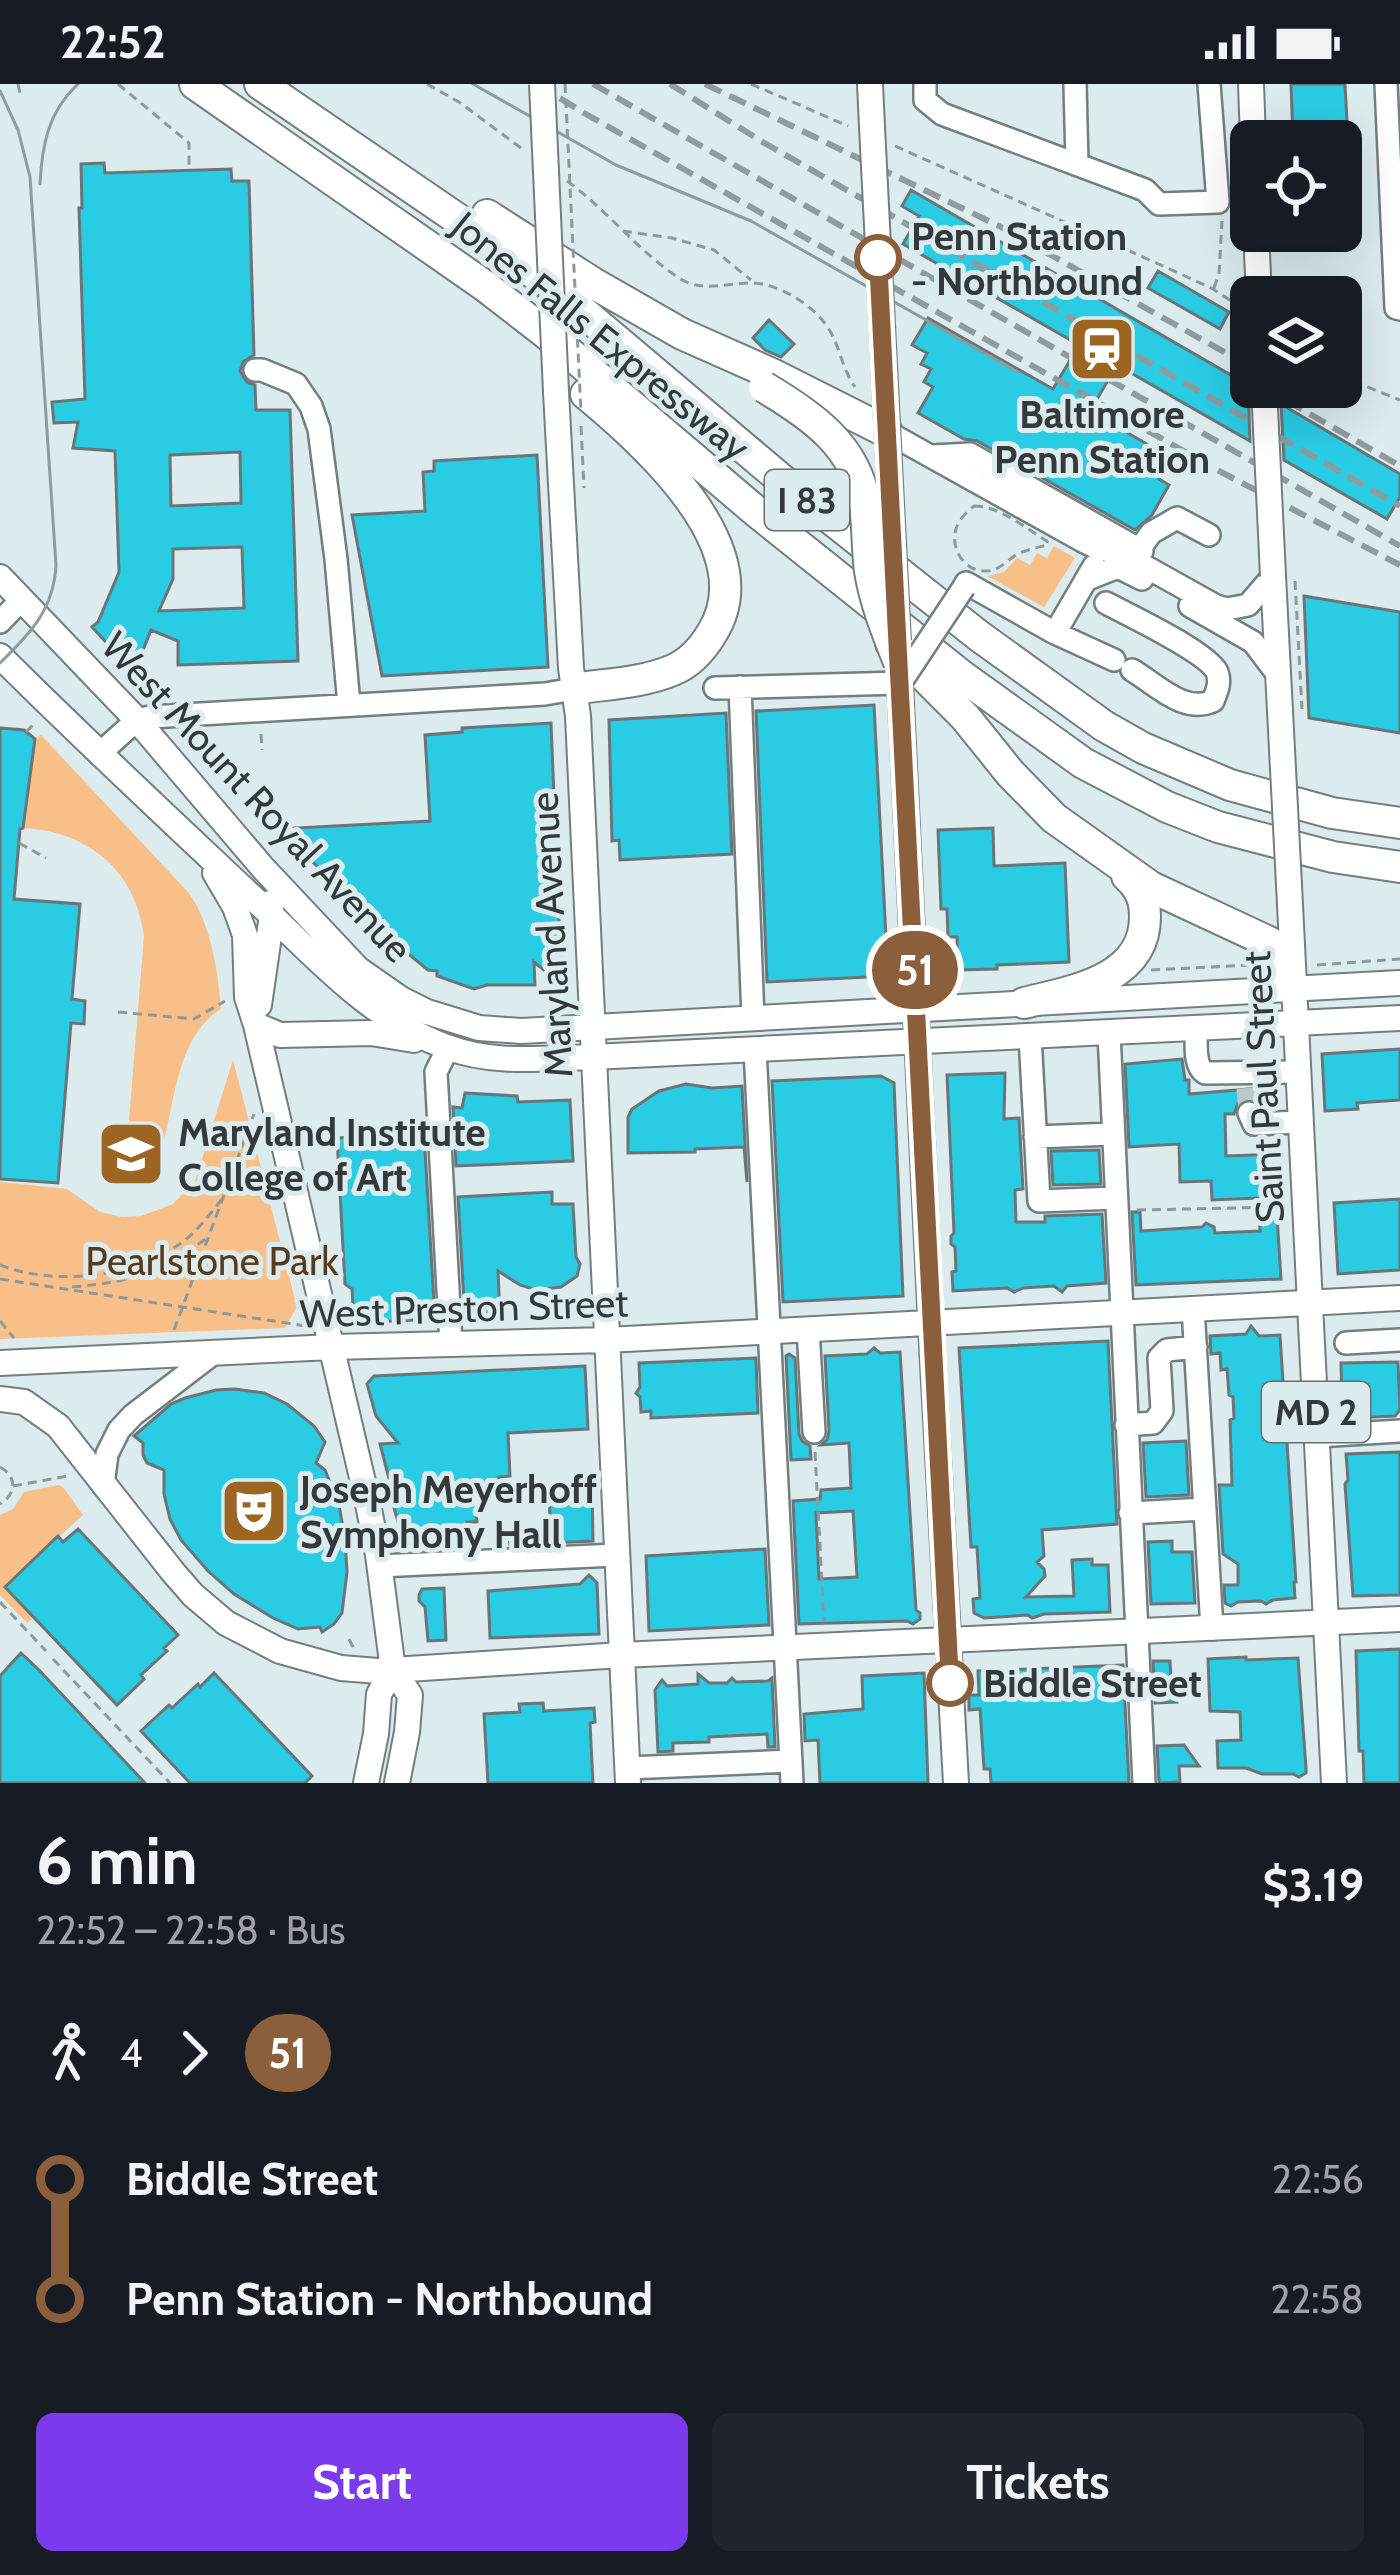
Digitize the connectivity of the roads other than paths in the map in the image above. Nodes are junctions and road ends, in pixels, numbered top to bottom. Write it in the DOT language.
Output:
graph roads {
  1 [pos="195,84"];
  2 [pos="260,84"];
  3 [pos="542,84"];
  4 [pos="870,84"];
  5 [pos="925,84"];
  6 [pos="1075,84"];
  7 [pos="1208,84"];
  8 [pos="1251,84"];
  9 [pos="1386,84"];
  10 [pos="240,116"];
  11 [pos="1252,120"];
  12 [pos="1077,164"];
  13 [pos="1398,309"];
  14 [pos="255,370"];
  15 [pos="768,380"];
  16 [pos="1266,408"];
  17 [pos="887,432"];
  18 [pos="933,456"];
  19 [pos="758,514"];
  20 [pos="1209,535"];
  21 [pos="1139,550"];
  22 [pos="1094,559"];
  23 [pos="0,577"];
  24 [pos="1284,578"];
  25 [pos="21,600"];
  26 [pos="1106,603"];
  27 [pos="1073,604"];
  28 [pos="1227,609"];
  29 [pos="0,622"];
  30 [pos="1055,633"];
  31 [pos="0,656"];
  32 [pos="1117,661"];
  33 [pos="900,674"];
  34 [pos="1278,675"];
  35 [pos="740,687"];
  36 [pos="716,688"];
  37 [pos="574,689"];
  38 [pos="349,705"];
  39 [pos="137,720"];
  40 [pos="99,754"];
  41 [pos="1400,823"];
  42 [pos="202,850"];
  43 [pos="1100,852"];
  44 [pos="1400,867"];
  45 [pos="263,868"];
  46 [pos="272,915"];
  47 [pos="1304,977"];
  48 [pos="1400,983"];
  49 [pos="1024,1004"];
  50 [pos="916,1010"];
  51 [pos="754,1018"];
  52 [pos="1400,1018"];
  53 [pos="1297,1024"];
  54 [pos="256,1025"];
  55 [pos="591,1028"];
  56 [pos="1196,1029"];
  57 [pos="1108,1033"];
  58 [pos="1030,1036"];
  59 [pos="918,1041"];
  60 [pos="448,1048"];
  61 [pos="755,1049"];
  62 [pos="592,1057"];
  63 [pos="1299,1072"];
  64 [pos="1249,1113"];
  65 [pos="1301,1122"];
  66 [pos="1113,1134"];
  67 [pos="1035,1137"];
  68 [pos="1121,1204"];
  69 [pos="1400,1298"];
  70 [pos="1311,1302"];
  71 [pos="1193,1308"];
  72 [pos="1120,1312"];
  73 [pos="930,1322"];
  74 [pos="808,1329"];
  75 [pos="769,1331"];
  76 [pos="607,1340"];
  77 [pos="1400,1340"];
  78 [pos="1346,1343"];
  79 [pos="451,1344"];
  80 [pos="332,1347"];
  81 [pos="1196,1347"];
  82 [pos="214,1353"];
  83 [pos="0,1363"];
  84 [pos="0,1399"];
  85 [pos="1126,1424"];
  86 [pos="1400,1431"];
  87 [pos="814,1432"];
  88 [pos="1317,1436"];
  89 [pos="103,1485"];
  90 [pos="1205,1509"];
  91 [pos="1130,1513"];
  92 [pos="616,1555"];
  93 [pos="379,1566"];
  94 [pos="1400,1619"];
  95 [pos="1327,1623"];
  96 [pos="1212,1629"];
  97 [pos="1137,1633"];
  98 [pos="948,1640"];
  99 [pos="784,1647"];
  100 [pos="621,1655"];
  101 [pos="393,1670"];
  102 [pos="791,1772"];
  103 [pos="628,1776"];
  104 [pos="366,1783"];
  105 [pos="397,1783"];
  106 [pos="956,1783"];
  107 [pos="1144,1783"];
  108 [pos="1334,1783"];
  1 -- 10 [label="highway, Jones Falls Expressway / I 83"];
  2 -- 15 [label="highway"];
  2 -- 41 [label="highway, Jones Falls Expressway / I 83"];
  3 -- 37 [label="main road, Maryland Avenue, bridge"];
  4 -- 17 [label="main road, bridge"];
  5 -- 12 [label="street"];
  6 -- 12 [label="street"];
  7 -- 12 [label="street"];
  8 -- 11 [label="main road"];
  9 -- 13 [label="street"];
  10 -- 19 [label="highway, Jones Falls Expressway / I 83"];
  10 -- 37 [label="highway"];
  14 -- 38 [label="street"];
  15 -- 17 [label="highway"];
  15 -- 33 [label="highway, bridge"];
  16 -- 24 [label="main road, Saint Paul Street / MD 2, bridge"];
  17 -- 18 [label="street"];
  17 -- 33 [label="main road, bridge"];
  18 -- 21 [label="street"];
  18 -- 22 [label="street"];
  19 -- 43 [label="highway"];
  19 -- 44 [label="highway, Jones Falls Expressway / I 83"];
  20 -- 21 [label="street"];
  21 -- 28 [label="street"];
  22 -- 27 [label="street"];
  22 -- 28 [label="street"];
  22 -- 34 [label="street"];
  23 -- 25 [label="main road, West Mount Royal Avenue"];
  24 -- 28 [label="street"];
  24 -- 34 [label="main road, Saint Paul Street / MD 2"];
  25 -- 29 [label="street"];
  25 -- 39 [label="main road, West Mount Royal Avenue"];
  26 -- 32 [label="street"];
  27 -- 30 [label="street"];
  27 -- 32 [label="street"];
  30 -- 32 [label="street"];
  30 -- 33 [label="street, bridge"];
  31 -- 40 [label="main road, West Mount Royal Avenue"];
  33 -- 35 [label="street"];
  33 -- 50 [label="main road"];
  34 -- 47 [label="main road, Saint Paul Street / MD 2, bridge"];
  35 -- 36 [label="street"];
  35 -- 51 [label="street"];
  37 -- 38 [label="street"];
  37 -- 55 [label="main road, Maryland Avenue"];
  38 -- 39 [label="street"];
  39 -- 40 [label="street"];
  39 -- 45 [label="main road, West Mount Royal Avenue"];
  40 -- 42 [label="main road, West Mount Royal Avenue"];
  42 -- 46 [label="main road, West Mount Royal Avenue"];
  42 -- 54 [label="main road"];
  43 -- 47 [label="highway"];
  43 -- 49 [label="highway"];
  45 -- 46 [label="main road"];
  45 -- 55 [label="main road, West Mount Royal Avenue"];
  46 -- 54 [label="main road"];
  46 -- 60 [label="main road, West Mount Royal Avenue"];
  47 -- 48 [label="main road, West Mount Royal Avenue"];
  47 -- 49 [label="main road, West Mount Royal Avenue"];
  47 -- 53 [label="main road, Saint Paul Street / MD 2"];
  49 -- 50 [label="main road, West Mount Royal Avenue"];
  50 -- 51 [label="main road, West Mount Royal Avenue"];
  50 -- 59 [label="main road"];
  51 -- 55 [label="main road, West Mount Royal Avenue"];
  52 -- 53 [label="main road, West Mount Royal Avenue"];
  53 -- 56 [label="main road, West Mount Royal Avenue"];
  53 -- 63 [label="main road, Saint Paul Street / MD 2"];
  54 -- 60 [label="main road"];
  54 -- 80 [label="main road"];
  55 -- 62 [label="main road, Maryland Avenue"];
  56 -- 57 [label="main road, West Mount Royal Avenue"];
  56 -- 63 [label="street"];
  57 -- 58 [label="main road, West Mount Royal Avenue"];
  57 -- 66 [label="street"];
  58 -- 59 [label="main road, West Mount Royal Avenue"];
  58 -- 67 [label="street"];
  59 -- 61 [label="main road, West Mount Royal Avenue"];
  59 -- 73 [label="main road"];
  60 -- 62 [label="main road, West Mount Royal Avenue"];
  60 -- 79 [label="street"];
  61 -- 62 [label="main road, West Mount Royal Avenue"];
  61 -- 75 [label="street"];
  62 -- 76 [label="main road, Maryland Avenue"];
  63 -- 65 [label="main road, Saint Paul Street / MD 2"];
  64 -- 65 [label="street"];
  65 -- 70 [label="main road, Saint Paul Street / MD 2"];
  66 -- 67 [label="street"];
  66 -- 68 [label="street"];
  67 -- 68 [label="street"];
  68 -- 72 [label="street"];
  69 -- 70 [label="main road, West Preston Street"];
  70 -- 71 [label="main road, West Preston Street"];
  70 -- 88 [label="main road, Saint Paul Street / MD 2"];
  71 -- 72 [label="main road, West Preston Street"];
  71 -- 81 [label="street"];
  72 -- 73 [label="main road, West Preston Street"];
  72 -- 85 [label="street"];
  73 -- 74 [label="main road, West Preston Street"];
  73 -- 98 [label="main road"];
  74 -- 75 [label="main road, West Preston Street"];
  74 -- 87 [label="street"];
  75 -- 76 [label="main road, West Preston Street"];
  75 -- 99 [label="street"];
  76 -- 79 [label="main road, West Preston Street"];
  76 -- 92 [label="main road, Maryland Avenue"];
  77 -- 78 [label="street"];
  79 -- 80 [label="main road, West Preston Street"];
  80 -- 82 [label="main road, West Preston Street"];
  80 -- 93 [label="main road"];
  81 -- 85 [label="street"];
  81 -- 90 [label="street"];
  82 -- 83 [label="main road, West Preston Street"];
  82 -- 89 [label="street"];
  84 -- 89 [label="main road"];
  85 -- 91 [label="street"];
  86 -- 88 [label="street"];
  88 -- 95 [label="main road, Saint Paul Street / MD 2"];
  89 -- 101 [label="main road"];
  90 -- 91 [label="street"];
  90 -- 96 [label="street"];
  91 -- 97 [label="street"];
  92 -- 93 [label="street"];
  92 -- 100 [label="main road, Maryland Avenue"];
  93 -- 101 [label="main road"];
  94 -- 95 [label="main road"];
  95 -- 96 [label="main road"];
  95 -- 108 [label="main road, Saint Paul Street / MD 2"];
  96 -- 97 [label="main road"];
  97 -- 98 [label="main road"];
  97 -- 107 [label="street"];
  98 -- 99 [label="main road"];
  98 -- 106 [label="main road"];
  99 -- 100 [label="main road"];
  99 -- 102 [label="street"];
  100 -- 101 [label="main road"];
  100 -- 103 [label="main road, Maryland Avenue"];
  101 -- 104 [label="main road"];
  101 -- 105 [label="main road"];
  102 -- 103 [label="street"];
}
